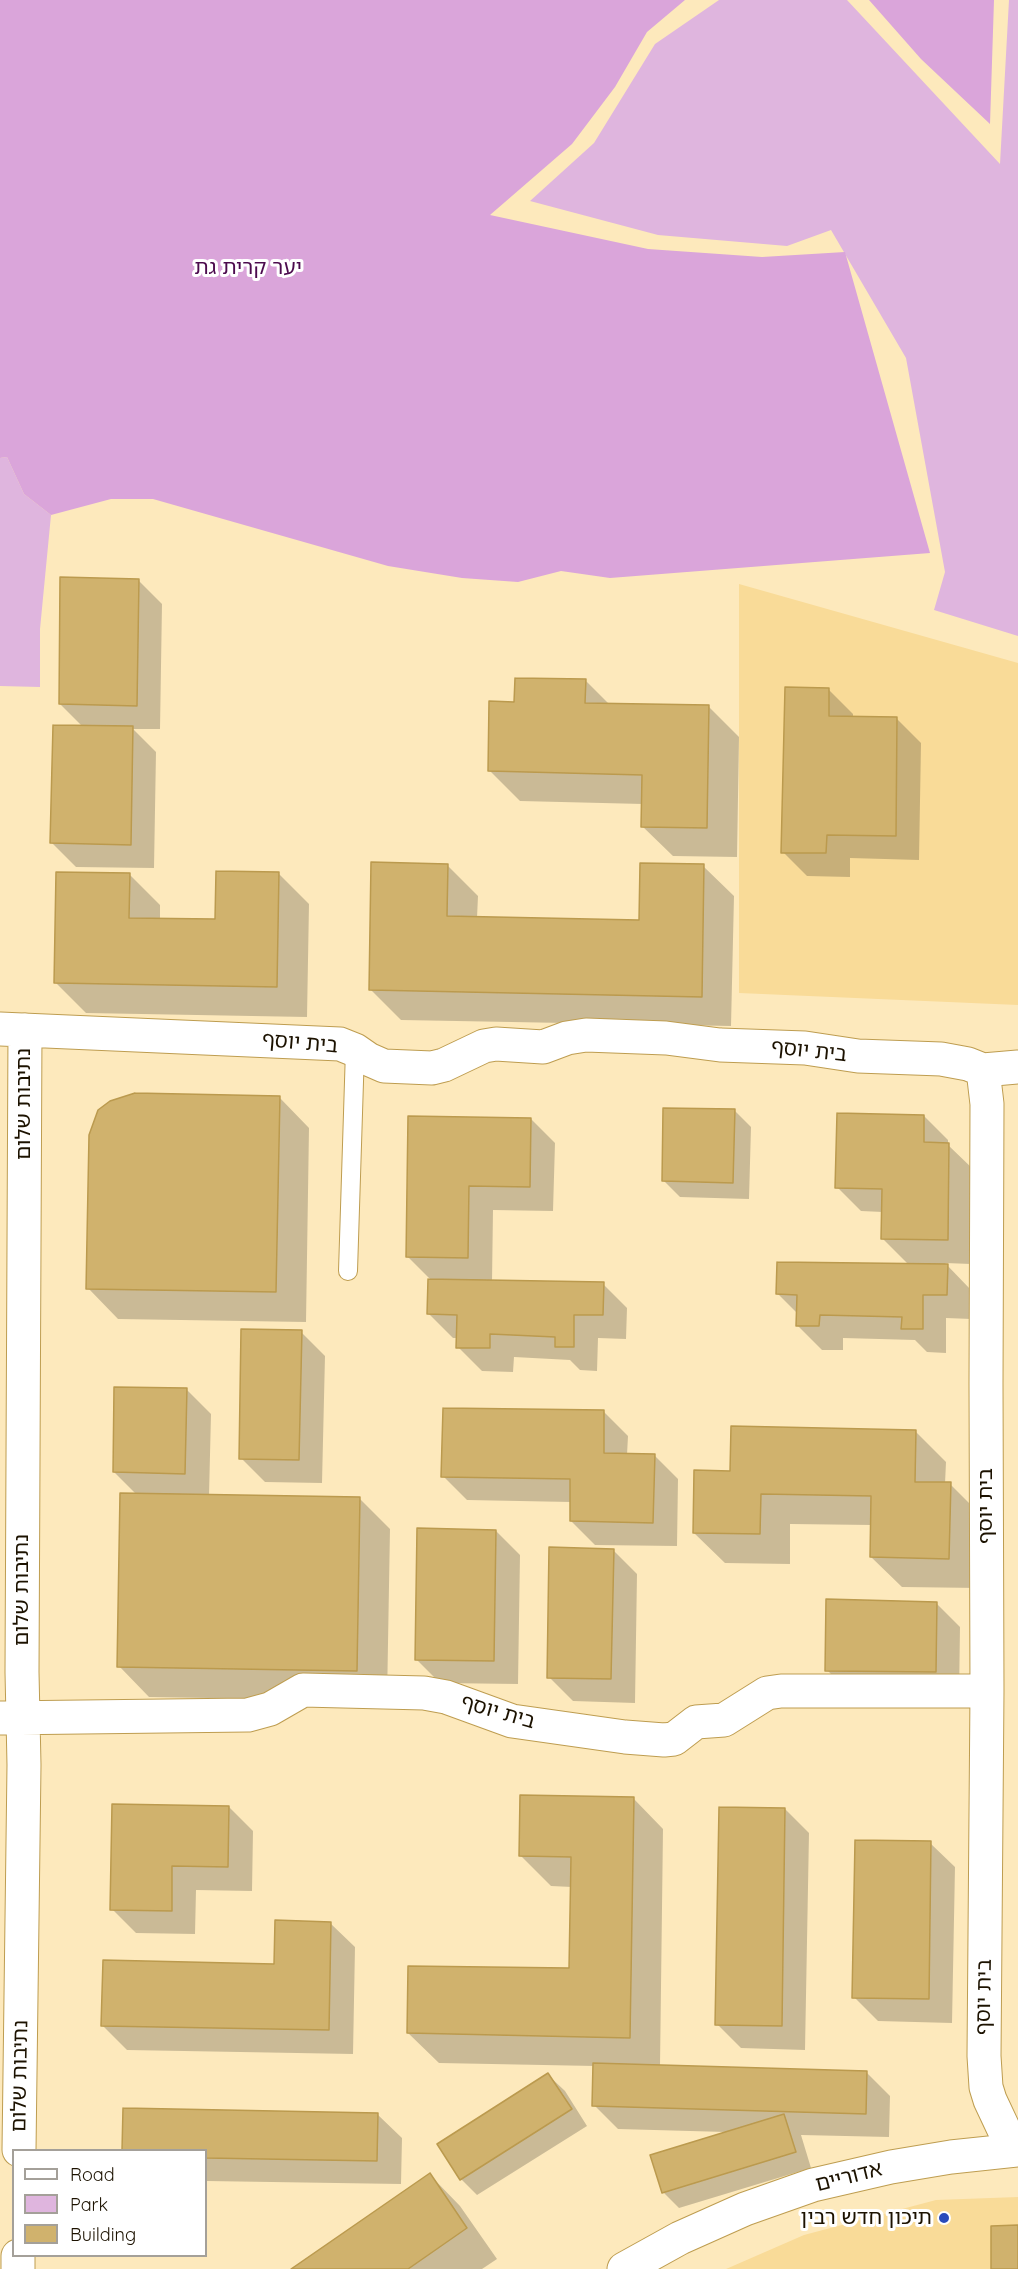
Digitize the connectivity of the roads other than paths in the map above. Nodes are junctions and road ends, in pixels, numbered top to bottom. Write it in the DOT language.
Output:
graph roads {
  1 [pos="12,1029"];
  2 [pos="355,1050"];
  3 [pos="1018,1067"];
  4 [pos="983,1070"];
  5 [pos="348,1271"];
  6 [pos="987,1691"];
  7 [pos="12,1718"];
  8 [pos="19,2149"];
  9 [pos="1018,2150"];
  10 [pos="624,2269"];
  1 -- 2 [label="street, בית יוסף"];
  1 -- 7 [label="street, נתיבות שלום"];
  2 -- 4 [label="street, בית יוסף"];
  2 -- 5 [label="lane"];
  3 -- 4 [label="street"];
  4 -- 6 [label="street, בית יוסף"];
  6 -- 7 [label="street, בית יוסף"];
  6 -- 9 [label="street, בית יוסף"];
  7 -- 8 [label="street, נתיבות שלום"];
  9 -- 10 [label="street, אדוריים"];
}
